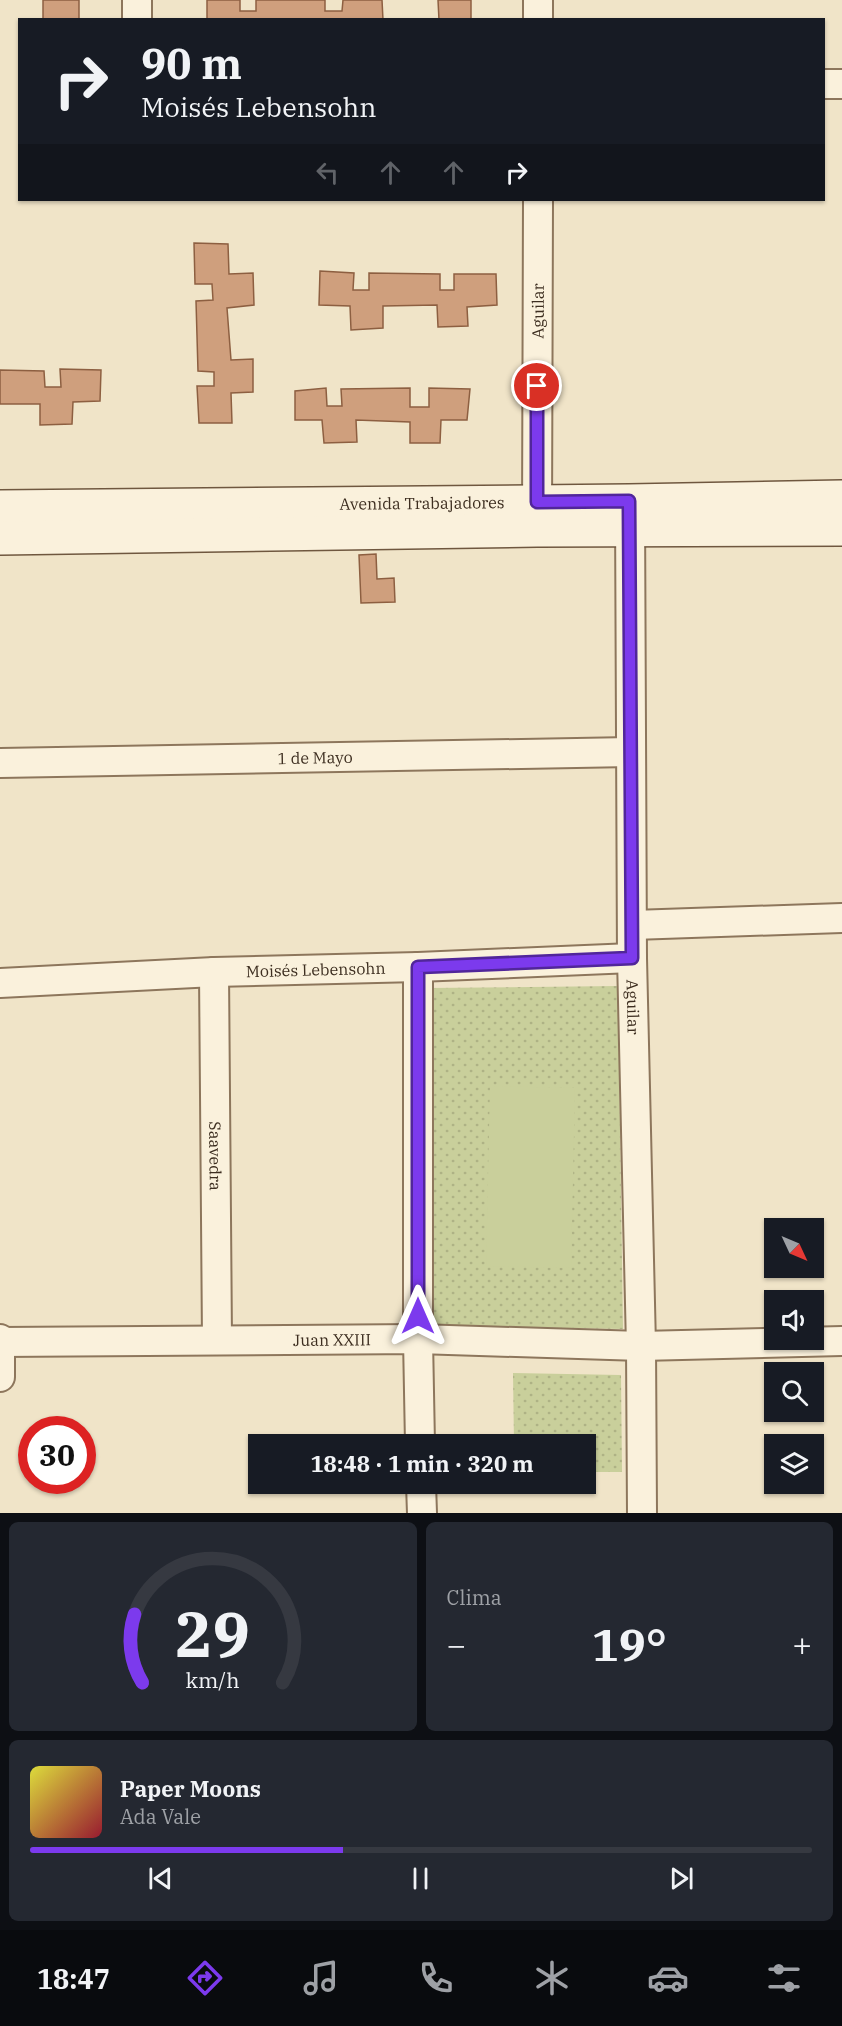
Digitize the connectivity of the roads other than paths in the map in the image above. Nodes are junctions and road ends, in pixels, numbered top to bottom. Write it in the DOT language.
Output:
graph roads {
  1 [pos="137,0"];
  2 [pos="538,0"];
  3 [pos="136,18"];
  4 [pos="538,18"];
  5 [pos="825,84"];
  6 [pos="842,84"];
  7 [pos="538,201"];
  8 [pos="842,496"];
  9 [pos="0,507"];
  10 [pos="629,515"];
  11 [pos="537,516"];
  12 [pos="842,529"];
  13 [pos="0,538"];
  14 [pos="631,752"];
  15 [pos="0,763"];
  16 [pos="842,918"];
  17 [pos="633,925"];
  18 [pos="632,958"];
  19 [pos="418,967"];
  20 [pos="214,972"];
  21 [pos="0,983"];
  22 [pos="418,1339"];
  23 [pos="0,1340"];
  24 [pos="217,1340"];
  25 [pos="842,1341"];
  26 [pos="641,1346"];
  27 [pos="0,1377"];
  28 [pos="420,1434"];
  29 [pos="422,1494"];
  30 [pos="422,1513"];
  31 [pos="642,1513"];
  1 -- 3 [label="street"];
  2 -- 4 [label="street"];
  5 -- 6 [label="street"];
  7 -- 11 [label="street, Aguilar"];
  8 -- 10 [label="main road, Avenida Trabajadores"];
  9 -- 11 [label="main road, Avenida Trabajadores"];
  10 -- 11 [label="main road, Avenida Trabajadores"];
  10 -- 12 [label="main road, Avenida Trabajadores"];
  10 -- 14 [label="street, Aguilar"];
  11 -- 13 [label="main road, Avenida Trabajadores"];
  14 -- 15 [label="street, 1 de Mayo"];
  14 -- 17 [label="street, Aguilar"];
  16 -- 17 [label="street"];
  17 -- 18 [label="street, Aguilar"];
  18 -- 19 [label="street, Moisés Lebensohn"];
  18 -- 26 [label="street, Aguilar"];
  19 -- 20 [label="street, Moisés Lebensohn"];
  19 -- 22 [label="street"];
  20 -- 21 [label="street, Moisés Lebensohn"];
  20 -- 24 [label="street, Saavedra"];
  22 -- 24 [label="street, Juan XXIII"];
  22 -- 26 [label="street, Juan XXIII"];
  22 -- 28 [label="street"];
  23 -- 24 [label="street, Juan XXIII"];
  23 -- 27 [label="street"];
  25 -- 26 [label="street, Juan XXIII"];
  26 -- 31 [label="street, Aguilar"];
  29 -- 30 [label="street"];
}
